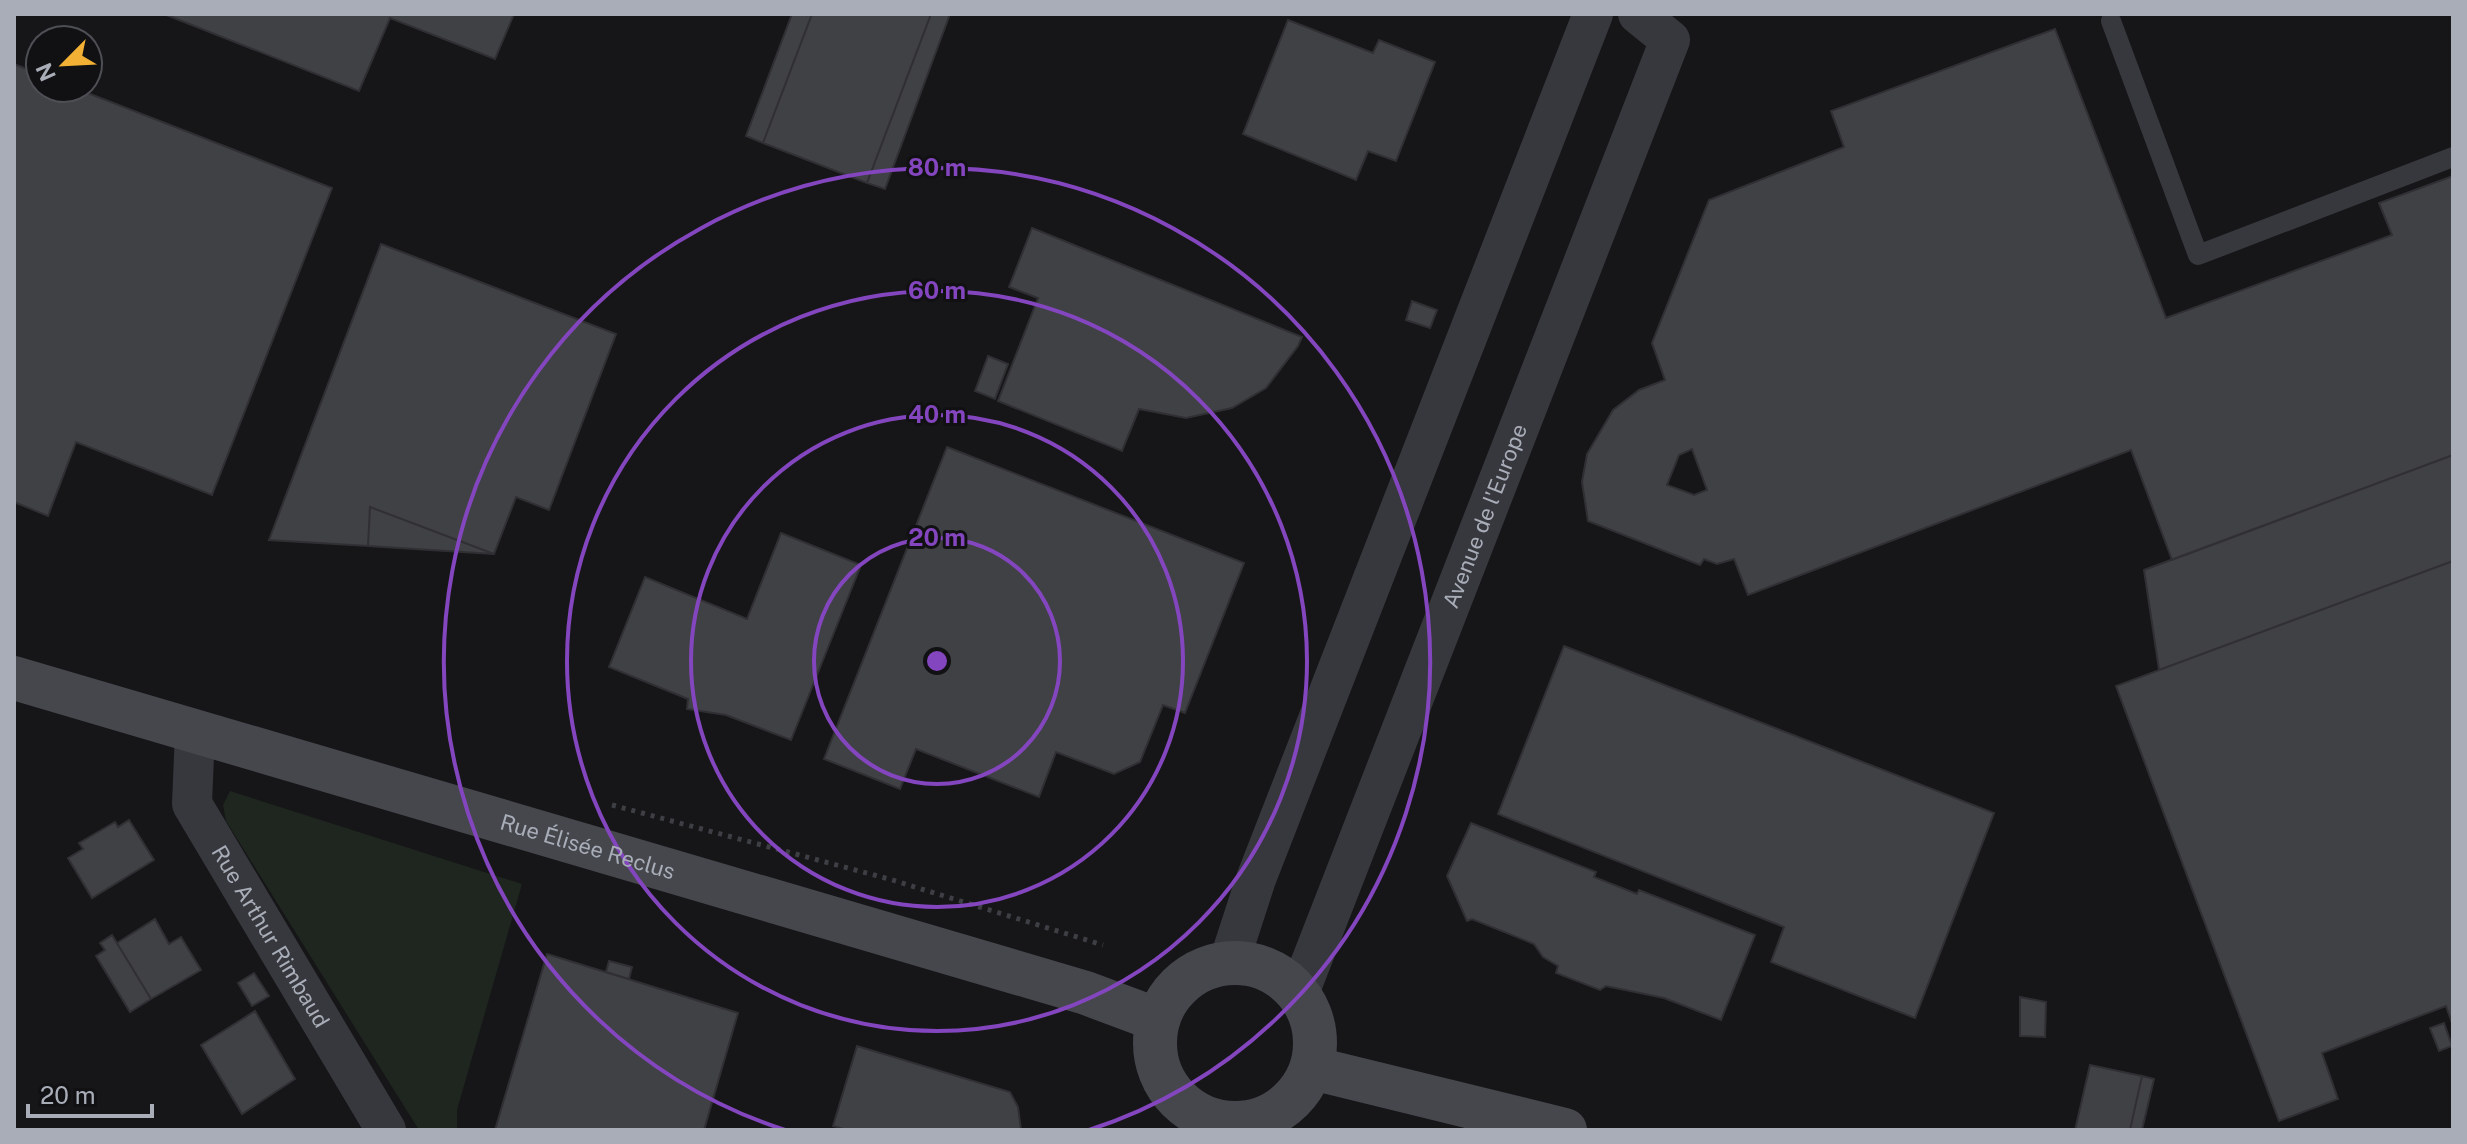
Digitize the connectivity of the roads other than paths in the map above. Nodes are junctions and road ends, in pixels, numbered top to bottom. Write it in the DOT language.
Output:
graph roads {
  1 [pos="1593,14"];
  2 [pos="1638,14"];
  3 [pos="2111,21"];
  4 [pos="2453,157"];
  5 [pos="14,678"];
  6 [pos="195,732"];
  7 [pos="1229,962"];
  8 [pos="1299,993"];
  9 [pos="1158,1020"];
  10 [pos="1312,1068"];
  11 [pos="1202,1124"];
  12 [pos="386,1130"];
  13 [pos="1565,1130"];
  1 -- 7 [label="street"];
  2 -- 8 [label="street, Avenue de l'Europe"];
  3 -- 4 [label="lane"];
  5 -- 6 [label="street, Rue Élisée Reclus"];
  6 -- 9 [label="street, Rue Élisée Reclus"];
  6 -- 12 [label="street, Rue Arthur Rimbaud"];
  7 -- 8 [label="street"];
  7 -- 9 [label="street"];
  8 -- 10 [label="street"];
  9 -- 11 [label="street"];
  10 -- 11 [label="street"];
  10 -- 13 [label="street"];
}
